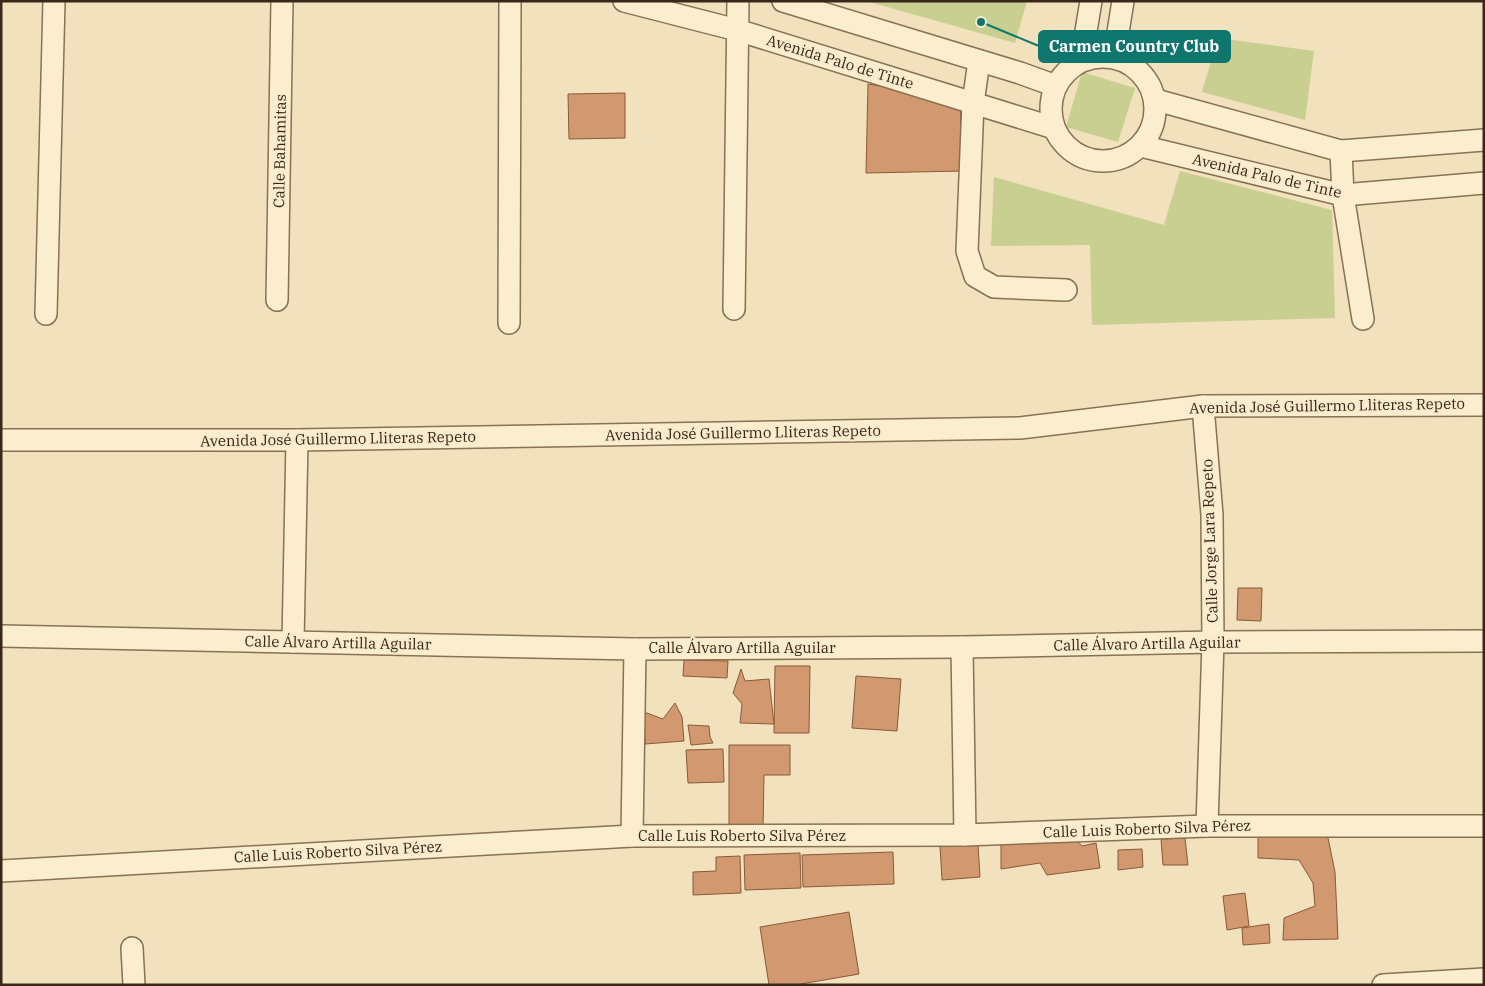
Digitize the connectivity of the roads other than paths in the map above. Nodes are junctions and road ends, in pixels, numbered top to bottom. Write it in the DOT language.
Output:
graph roads {
  1 [pos="54,1"];
  2 [pos="282,1"];
  3 [pos="510,1"];
  4 [pos="624,1"];
  5 [pos="738,1"];
  6 [pos="783,1"];
  7 [pos="1091,1"];
  8 [pos="1124,1"];
  9 [pos="737,30"];
  10 [pos="1114,57"];
  11 [pos="979,61"];
  12 [pos="1081,61"];
  13 [pos="1056,86"];
  14 [pos="1156,100"];
  15 [pos="973,103"];
  16 [pos="1054,128"];
  17 [pos="1484,140"];
  18 [pos="1141,146"];
  19 [pos="1340,151"];
  20 [pos="1484,183"];
  21 [pos="1343,195"];
  22 [pos="1066,290"];
  23 [pos="277,300"];
  24 [pos="734,309"];
  25 [pos="46,314"];
  26 [pos="1363,319"];
  27 [pos="509,322"];
  28 [pos="1484,405"];
  29 [pos="1203,406"];
  30 [pos="1,440"];
  31 [pos="297,440"];
  32 [pos="1,636"];
  33 [pos="1484,641"];
  34 [pos="293,642"];
  35 [pos="1213,642"];
  36 [pos="962,647"];
  37 [pos="635,649"];
  38 [pos="1207,826"];
  39 [pos="1484,826"];
  40 [pos="965,835"];
  41 [pos="632,836"];
  42 [pos="1,871"];
  43 [pos="132,948"];
  44 [pos="1484,979"];
  45 [pos="1450,983"];
  46 [pos="134,985"];
  47 [pos="1382,985"];
  1 -- 25 [label="street"];
  2 -- 23 [label="street, Calle Bahamitas"];
  3 -- 27 [label="street"];
  4 -- 9 [label="street, Avenida Palo de Tinte"];
  5 -- 9 [label="street"];
  6 -- 11 [label="street"];
  7 -- 12 [label="street"];
  8 -- 10 [label="street"];
  9 -- 15 [label="street, Avenida Palo de Tinte"];
  9 -- 24 [label="street"];
  10 -- 12 [label="street"];
  10 -- 14 [label="street"];
  11 -- 13 [label="street"];
  11 -- 15 [label="street"];
  12 -- 13 [label="street"];
  13 -- 16 [label="street"];
  14 -- 18 [label="street"];
  14 -- 19 [label="street"];
  15 -- 16 [label="street, Avenida Palo de Tinte"];
  15 -- 22 [label="street"];
  16 -- 18 [label="street"];
  17 -- 19 [label="street"];
  18 -- 21 [label="street, Avenida Palo de Tinte"];
  19 -- 21 [label="street"];
  20 -- 21 [label="street, Avenida Palo de Tinte"];
  21 -- 26 [label="street"];
  28 -- 29 [label="street, Avenida José Guillermo Lliteras Repeto"];
  29 -- 31 [label="street, Avenida José Guillermo Lliteras Repeto"];
  29 -- 35 [label="street, Calle Jorge Lara Repeto"];
  30 -- 31 [label="street, Avenida José Guillermo Lliteras Repeto"];
  31 -- 34 [label="street"];
  32 -- 34 [label="street, Calle Álvaro Artilla Aguilar"];
  33 -- 35 [label="street, Calle Álvaro Artilla Aguilar"];
  34 -- 37 [label="street, Calle Álvaro Artilla Aguilar"];
  35 -- 36 [label="street, Calle Álvaro Artilla Aguilar"];
  35 -- 38 [label="street, Calle Jorge Lara Repeto"];
  36 -- 37 [label="street, Calle Álvaro Artilla Aguilar"];
  36 -- 40 [label="street"];
  37 -- 41 [label="street"];
  38 -- 39 [label="street, Calle Luis Roberto Silva Pérez"];
  38 -- 40 [label="street, Calle Luis Roberto Silva Pérez"];
  40 -- 41 [label="street, Calle Luis Roberto Silva Pérez"];
  41 -- 42 [label="street, Calle Luis Roberto Silva Pérez"];
  43 -- 46 [label="street"];
  44 -- 45 [label="street"];
  45 -- 47 [label="street"];
}
